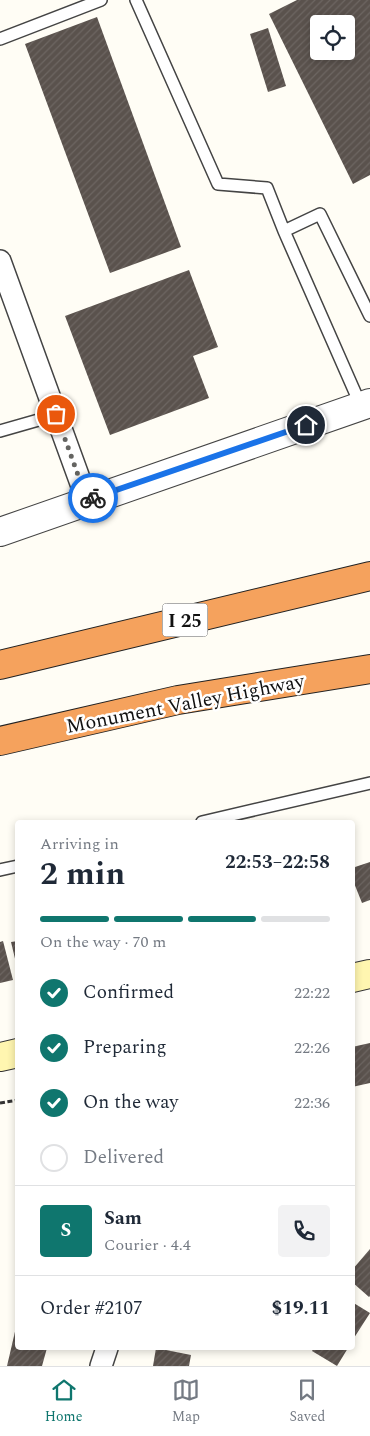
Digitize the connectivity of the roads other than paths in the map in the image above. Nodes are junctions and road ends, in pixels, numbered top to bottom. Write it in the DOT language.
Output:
graph roads {
  1 [pos="101,0"];
  2 [pos="136,0"];
  3 [pos="0,40"];
  4 [pos="284,231"];
  5 [pos="0,260"];
  6 [pos="370,316"];
  7 [pos="365,404"];
  8 [pos="56,414"];
  9 [pos="0,431"];
  10 [pos="87,500"];
  11 [pos="0,532"];
  12 [pos="370,576"];
  13 [pos="0,664"];
  14 [pos="370,669"];
  15 [pos="0,741"];
  16 [pos="370,783"];
  17 [pos="211,820"];
  18 [pos="15,867"];
  19 [pos="0,870"];
  20 [pos="370,974"];
  21 [pos="355,977"];
  22 [pos="15,1054"];
  23 [pos="0,1057"];
  24 [pos="106,1350"];
  25 [pos="101,1366"];
  1 -- 3 [label="lane"];
  2 -- 4 [label="lane"];
  4 -- 6 [label="lane"];
  4 -- 7 [label="lane"];
  5 -- 8 [label="street"];
  7 -- 10 [label="street"];
  8 -- 9 [label="lane"];
  8 -- 10 [label="street"];
  10 -- 11 [label="street"];
  12 -- 13 [label="highway, I 25"];
  14 -- 15 [label="highway, Monument Valley Highway"];
  16 -- 17 [label="lane"];
  18 -- 19 [label="lane"];
  20 -- 21 [label="main road"];
  22 -- 23 [label="main road"];
  24 -- 25 [label="street"];
}
